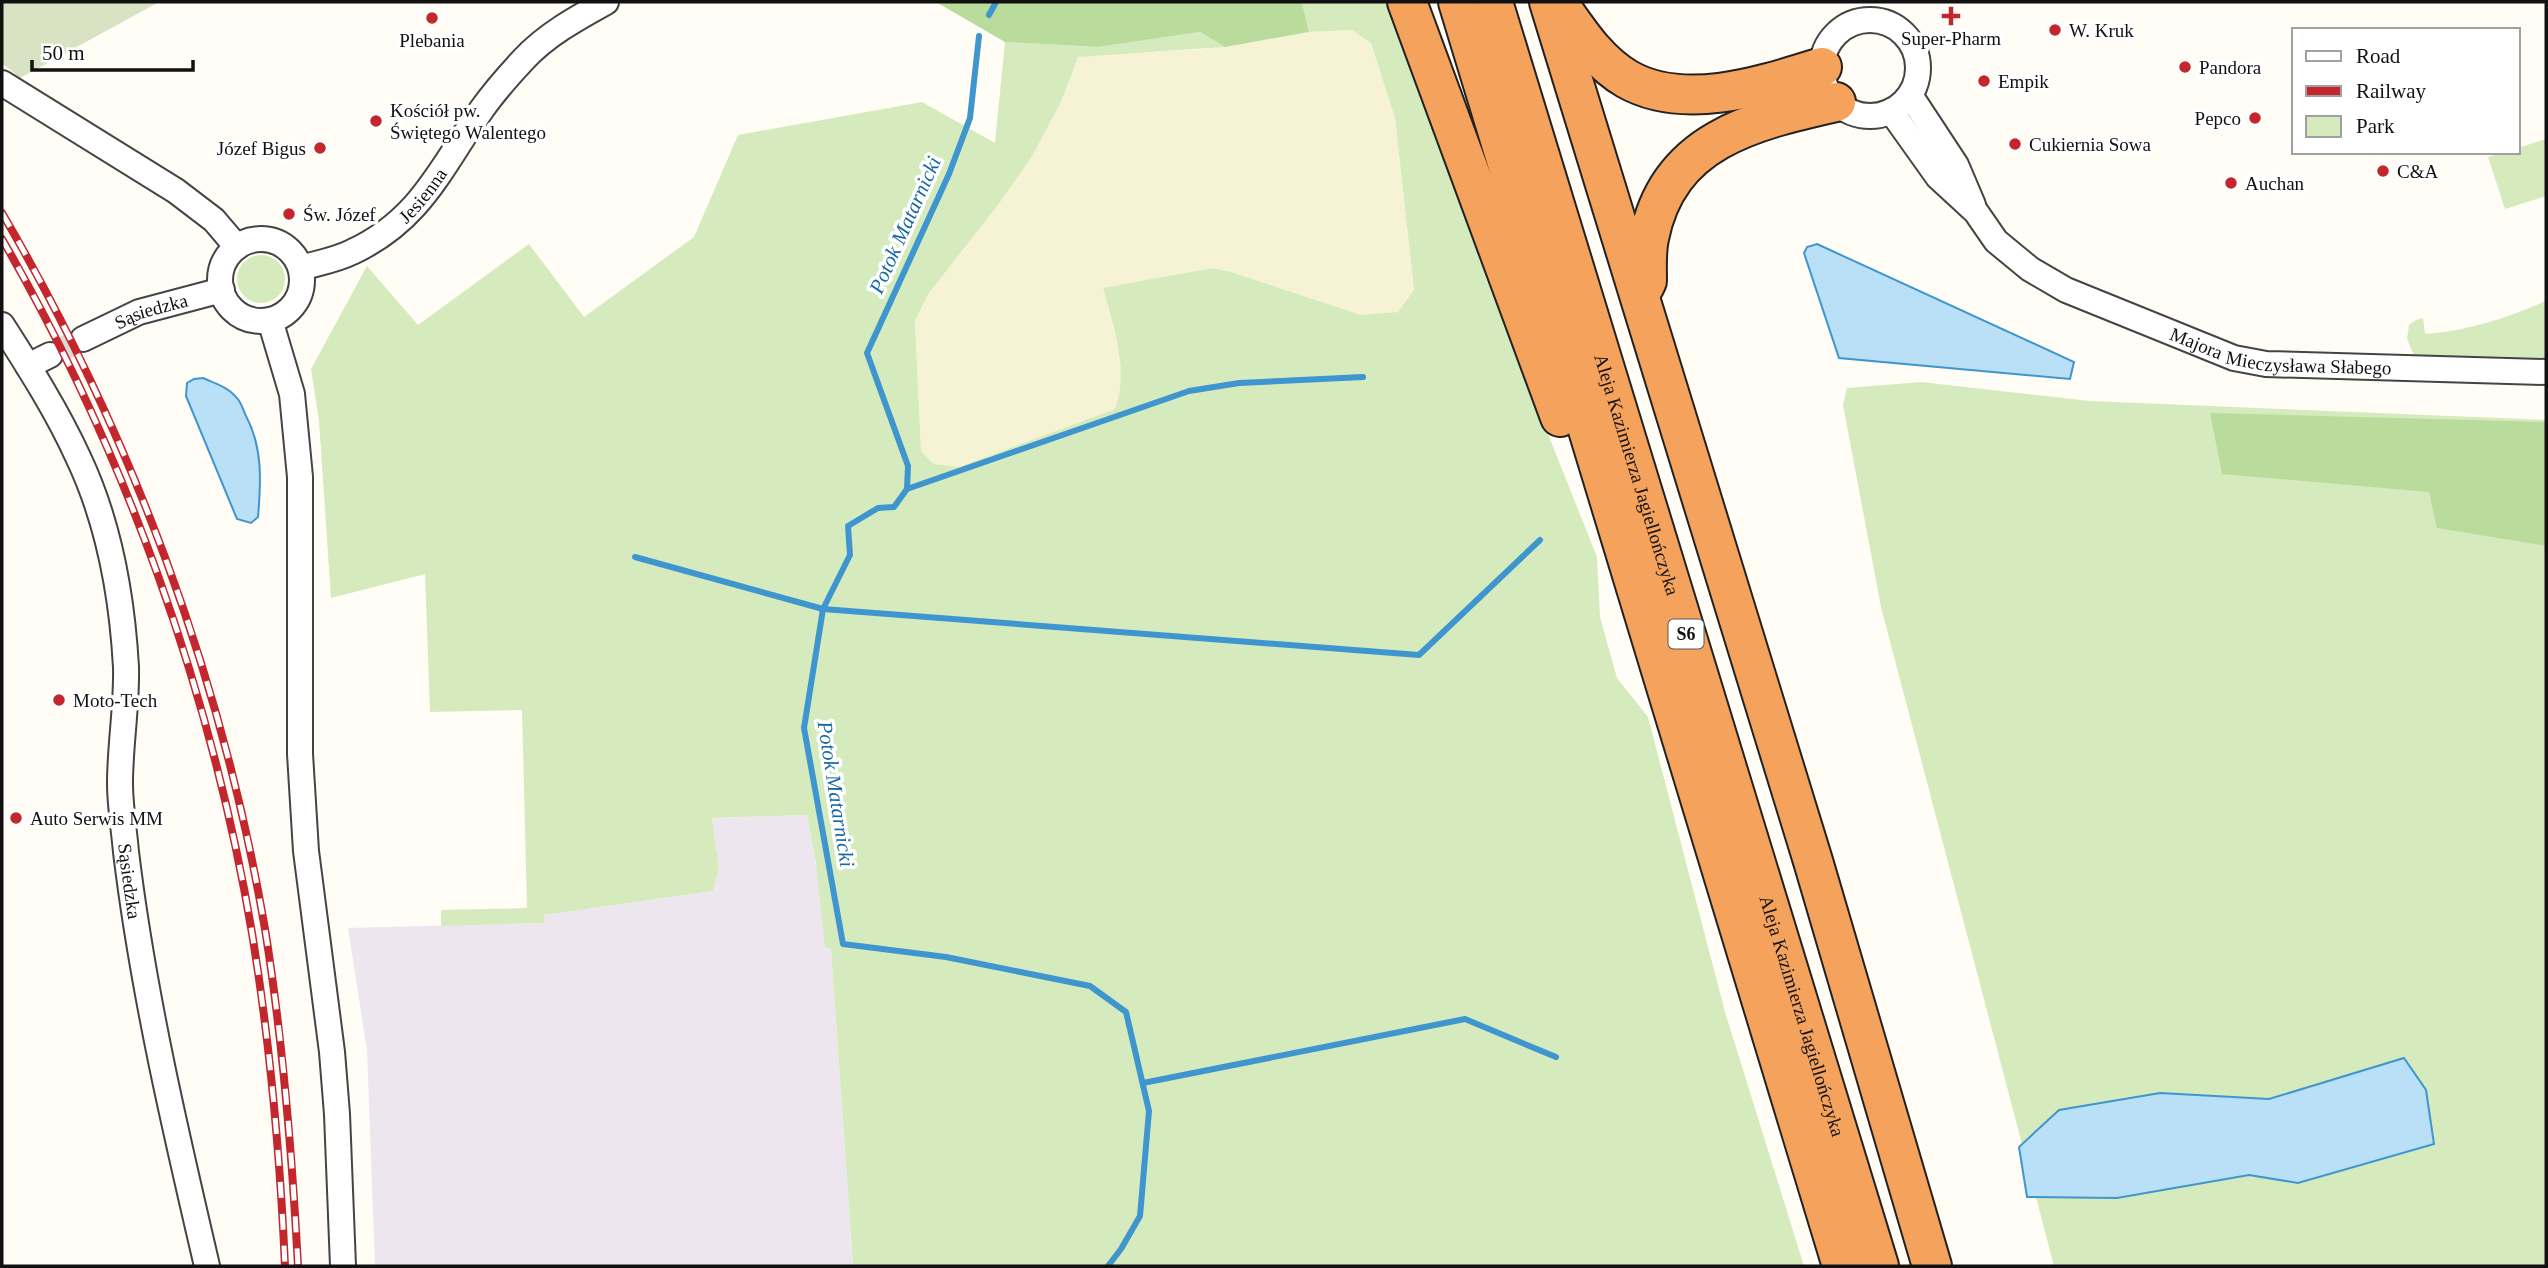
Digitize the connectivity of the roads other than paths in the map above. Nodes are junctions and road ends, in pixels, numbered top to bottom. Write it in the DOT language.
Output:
graph roads {
  1 [pos="606,2"];
  2 [pos="1407,2"];
  3 [pos="1458,2"];
  4 [pos="1493,2"];
  5 [pos="1551,2"];
  6 [pos="1822,67"];
  7 [pos="2,83"];
  8 [pos="1910,95"];
  9 [pos="1836,102"];
  10 [pos="1891,111"];
  11 [pos="1976,212"];
  12 [pos="237,247"];
  13 [pos="301,268"];
  14 [pos="222,290"];
  15 [pos="1639,295"];
  16 [pos="270,320"];
  17 [pos="2,325"];
  18 [pos="83,339"];
  19 [pos="2546,372"];
  20 [pos="1696,783"];
  21 [pos="207,1266"];
  22 [pos="343,1266"];
  23 [pos="1842,1266"];
  24 [pos="1879,1266"];
  25 [pos="1932,1266"];
  1 -- 13 [label="street, Jesienna"];
  2 -- 20 [label="highway"];
  3 -- 20 [label="highway, Aleja Kazimierza Jagiellończyka / S6"];
  4 -- 24 [label="highway, Aleja Kazimierza Jagiellończyka / S6"];
  5 -- 6 [label="highway"];
  5 -- 15 [label="highway"];
  6 -- 8 [label="street"];
  6 -- 9 [label="street"];
  7 -- 12 [label="street"];
  8 -- 10 [label="street"];
  8 -- 11 [label="street"];
  9 -- 10 [label="street"];
  9 -- 15 [label="highway"];
  10 -- 11 [label="street"];
  11 -- 19 [label="street, Majora Mieczysława Słabego"];
  12 -- 13 [label="street"];
  12 -- 14 [label="street"];
  13 -- 16 [label="street"];
  14 -- 16 [label="street"];
  14 -- 18 [label="street, Sąsiedzka"];
  15 -- 25 [label="highway"];
  16 -- 22 [label="street"];
  17 -- 21 [label="street, Sąsiedzka"];
  20 -- 23 [label="highway, Aleja Kazimierza Jagiellończyka / S6"];
}
